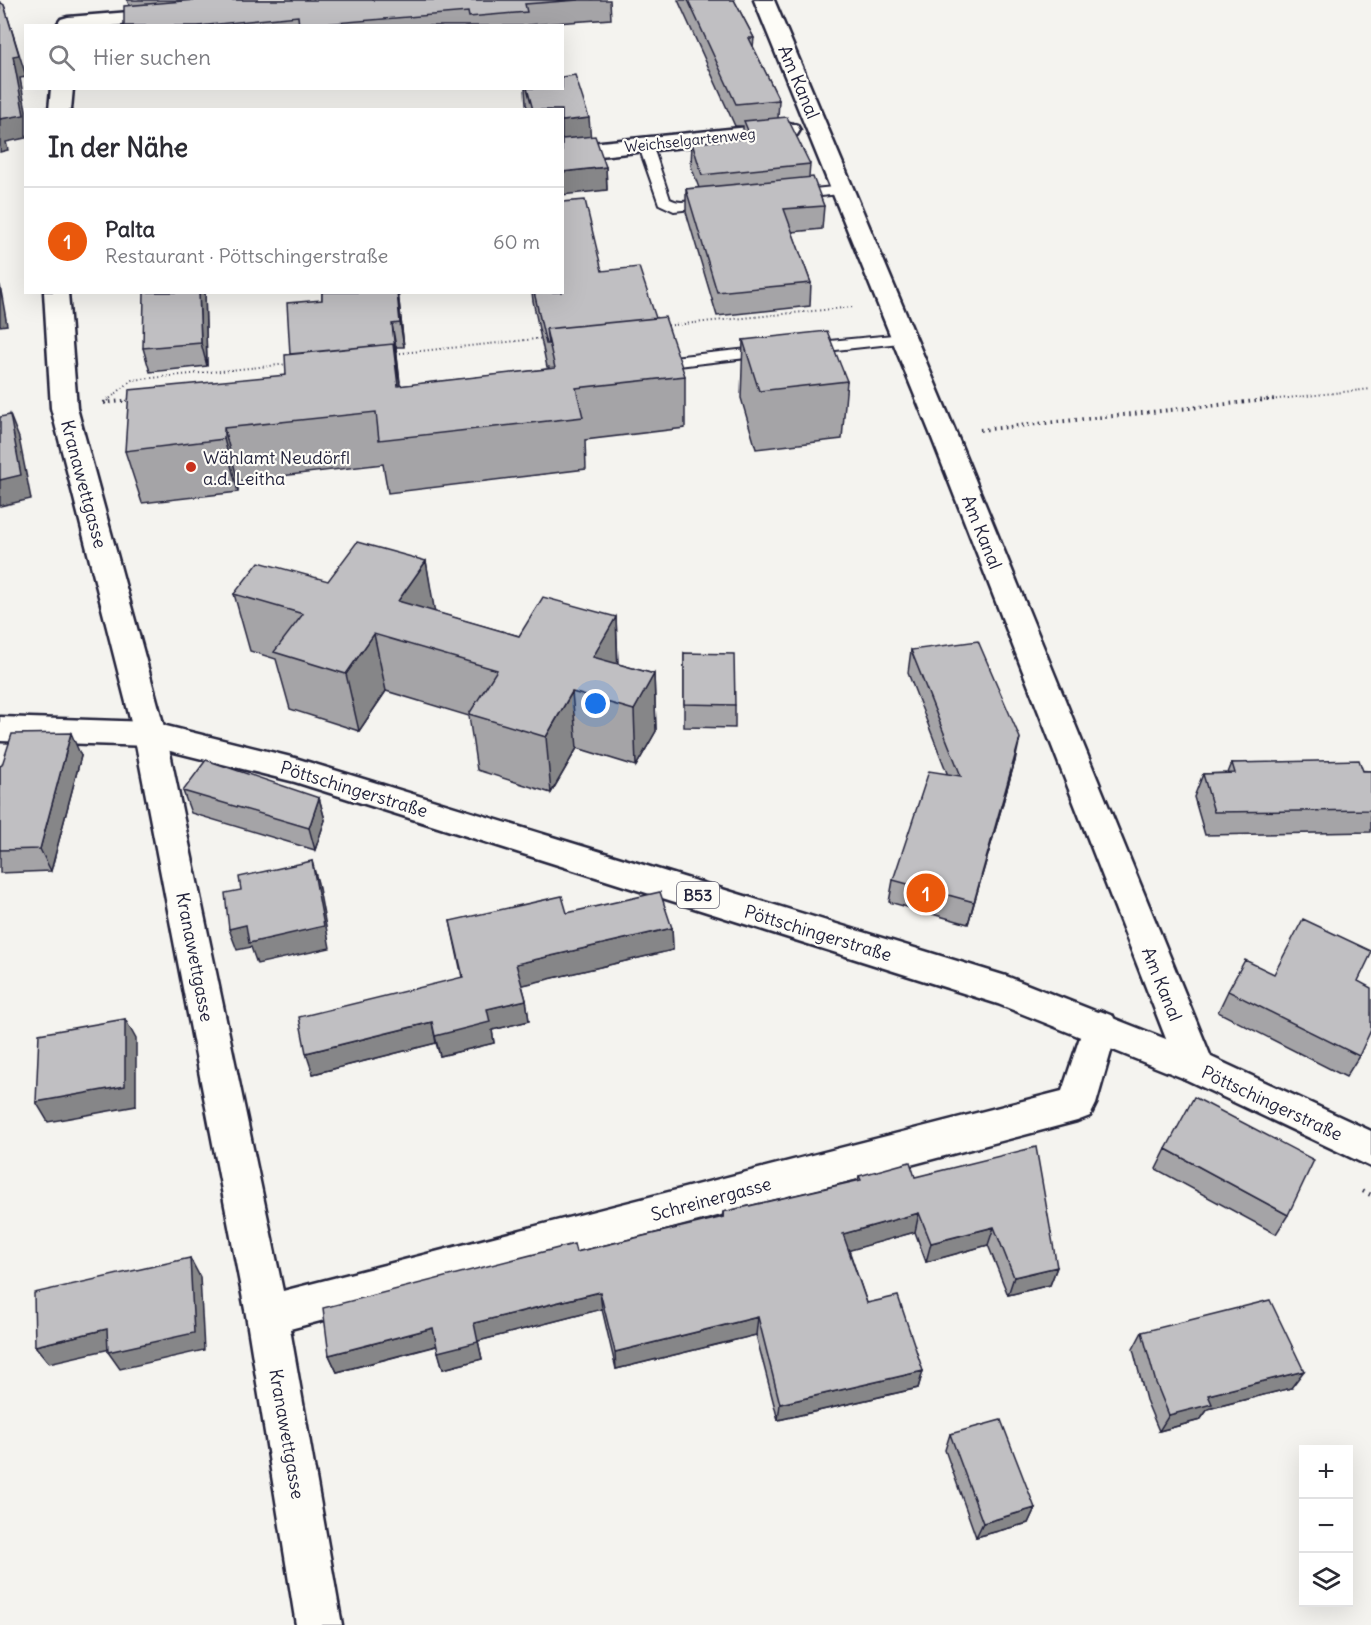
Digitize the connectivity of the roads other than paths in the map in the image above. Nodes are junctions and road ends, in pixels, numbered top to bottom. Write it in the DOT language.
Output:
graph roads {
  1 [pos="71,0"];
  2 [pos="764,0"];
  3 [pos="185,13"];
  4 [pos="68,24"];
  5 [pos="62,90"];
  6 [pos="60,108"];
  7 [pos="818,127"];
  8 [pos="645,144"];
  9 [pos="564,153"];
  10 [pos="844,190"];
  11 [pos="776,197"];
  12 [pos="730,201"];
  13 [pos="56,294"];
  14 [pos="904,339"];
  15 [pos="633,366"];
  16 [pos="150,734"];
  17 [pos="6,739"];
  18 [pos="1100,1027"];
  19 [pos="1196,1067"];
  20 [pos="1371,1150"];
  21 [pos="267,1315"];
  22 [pos="319,1625"];
  1 -- 4 [label="street"];
  2 -- 7 [label="street, Am Kanal"];
  3 -- 4 [label="street"];
  5 -- 6 [label="street"];
  7 -- 8 [label="street, Weichselgartenweg"];
  7 -- 10 [label="street, Am Kanal"];
  8 -- 9 [label="street, Weichselgartenweg"];
  8 -- 12 [label="lane"];
  10 -- 11 [label="lane"];
  10 -- 14 [label="street, Am Kanal"];
  13 -- 16 [label="street, Kranawettgasse"];
  14 -- 15 [label="lane"];
  14 -- 19 [label="street, Am Kanal"];
  16 -- 17 [label="street, Pöttschingerstraße / B53"];
  16 -- 18 [label="street, Pöttschingerstraße / B53"];
  16 -- 21 [label="street, Kranawettgasse"];
  18 -- 19 [label="street, Pöttschingerstraße / B53"];
  18 -- 21 [label="street, Schreinergasse"];
  19 -- 20 [label="street, Pöttschingerstraße / B53"];
  21 -- 22 [label="street, Kranawettgasse"];
}
